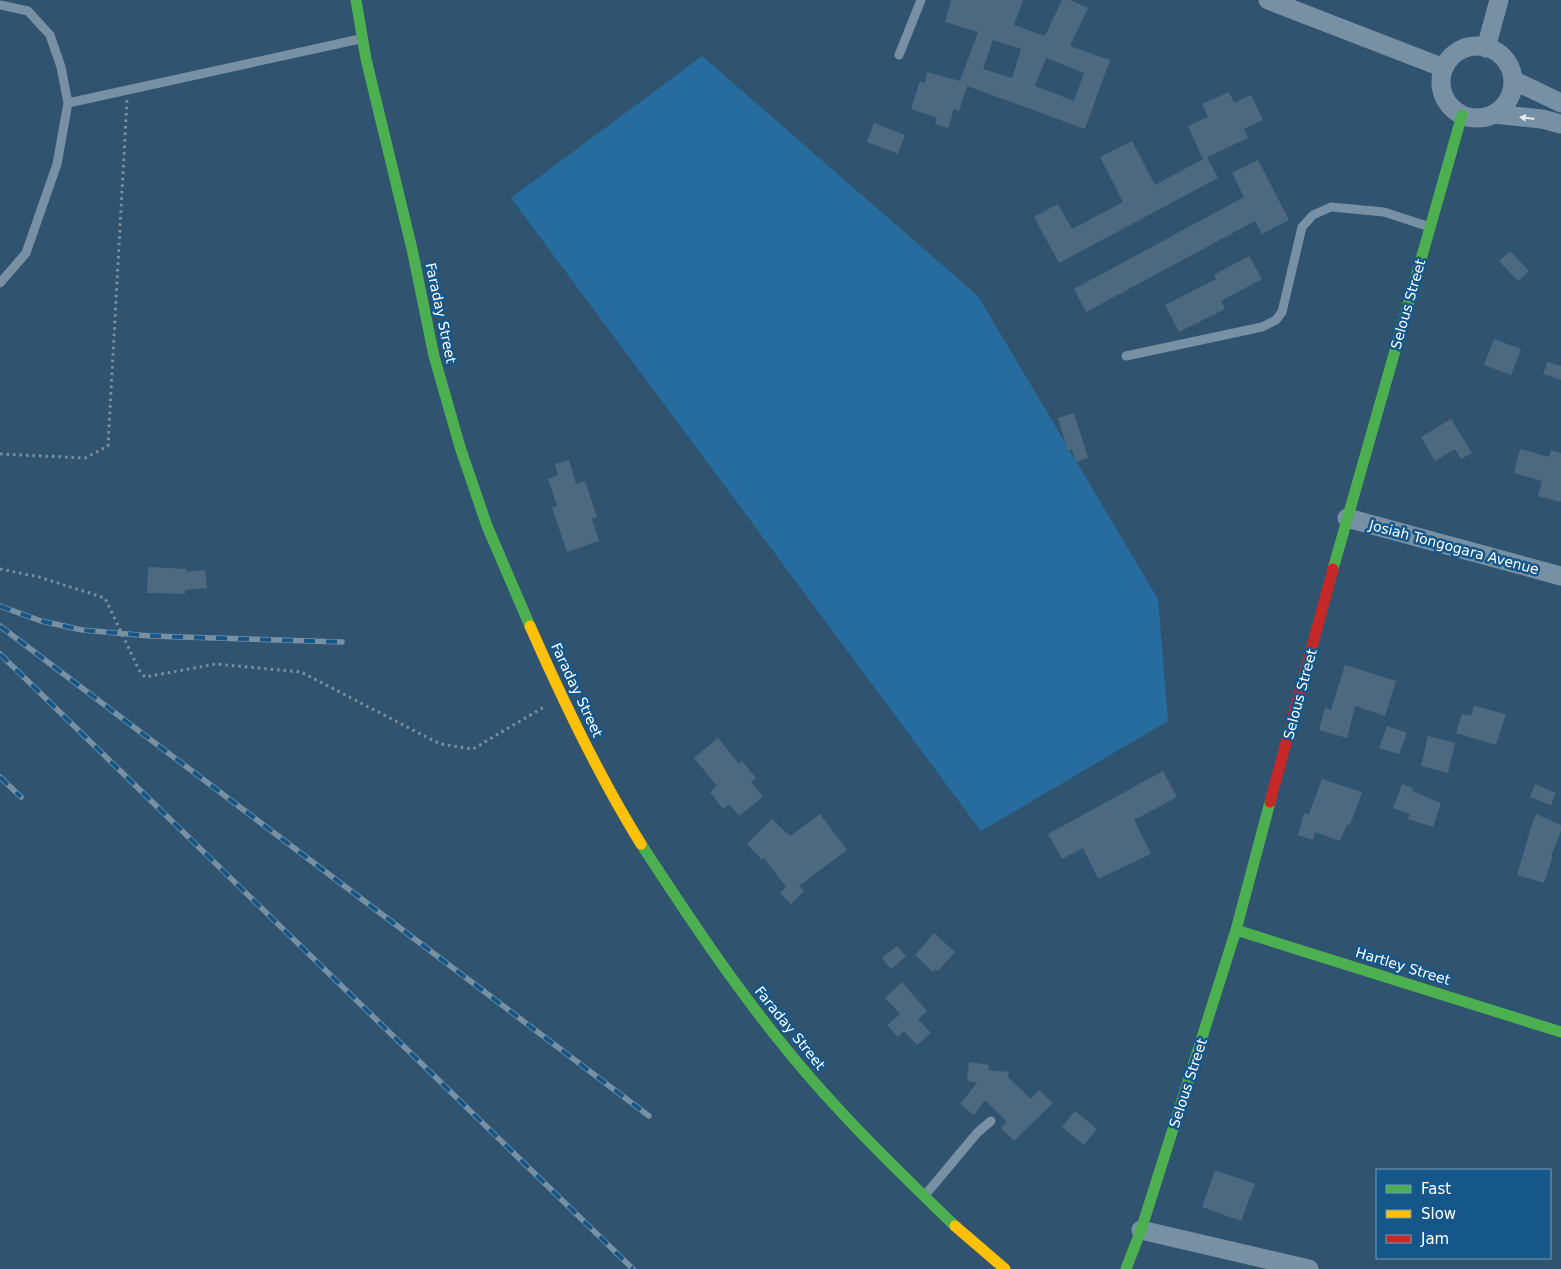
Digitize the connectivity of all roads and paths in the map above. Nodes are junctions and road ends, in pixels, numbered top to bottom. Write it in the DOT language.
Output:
graph roads {
  1 [pos="356,0"];
  2 [pos="921,0"];
  3 [pos="1268,0"];
  4 [pos="1499,0"];
  5 [pos="0,5"];
  6 [pos="363,39"];
  7 [pos="1486,48"];
  8 [pos="899,55"];
  9 [pos="1444,68"];
  10 [pos="1513,80"];
  11 [pos="127,90"];
  12 [pos="68,103"];
  13 [pos="1561,103"];
  14 [pos="1494,114"];
  15 [pos="1462,115"];
  16 [pos="1561,124"];
  17 [pos="1430,227"];
  18 [pos="0,283"];
  19 [pos="1126,356"];
  20 [pos="0,454"];
  21 [pos="1348,518"];
  22 [pos="0,569"];
  23 [pos="1561,576"];
  24 [pos="561,696"];
  25 [pos="1236,930"];
  26 [pos="1561,1032"];
  27 [pos="991,1121"];
  28 [pos="924,1196"];
  29 [pos="1141,1230"];
  30 [pos="1004,1269"];
  31 [pos="1126,1269"];
  32 [pos="1309,1269"];
  1 -- 6 [label="street, Faraday Street"];
  2 -- 8 [label="lane"];
  3 -- 9 [label="street"];
  4 -- 7 [label="street"];
  5 -- 12 [label="lane"];
  6 -- 11 [label="lane"];
  6 -- 24 [label="street, Faraday Street"];
  7 -- 9 [label="street"];
  7 -- 10 [label="street"];
  9 -- 15 [label="street"];
  10 -- 13 [label="street"];
  10 -- 14 [label="street"];
  11 -- 12 [label="lane"];
  11 -- 20 [label="path"];
  12 -- 18 [label="lane"];
  14 -- 15 [label="street"];
  16 -- 14 [label="street, one-way"];
  15 -- 17 [label="street, Selous Street"];
  17 -- 19 [label="lane"];
  17 -- 21 [label="street, Selous Street"];
  21 -- 23 [label="street, Josiah Tongogara Avenue"];
  21 -- 25 [label="street, Selous Street"];
  22 -- 24 [label="path"];
  24 -- 28 [label="street, Faraday Street"];
  25 -- 26 [label="street, Hartley Street"];
  25 -- 29 [label="street, Selous Street"];
  27 -- 28 [label="lane"];
  28 -- 30 [label="street, Faraday Street"];
  29 -- 31 [label="street, Selous Street"];
  29 -- 32 [label="street"];
}
